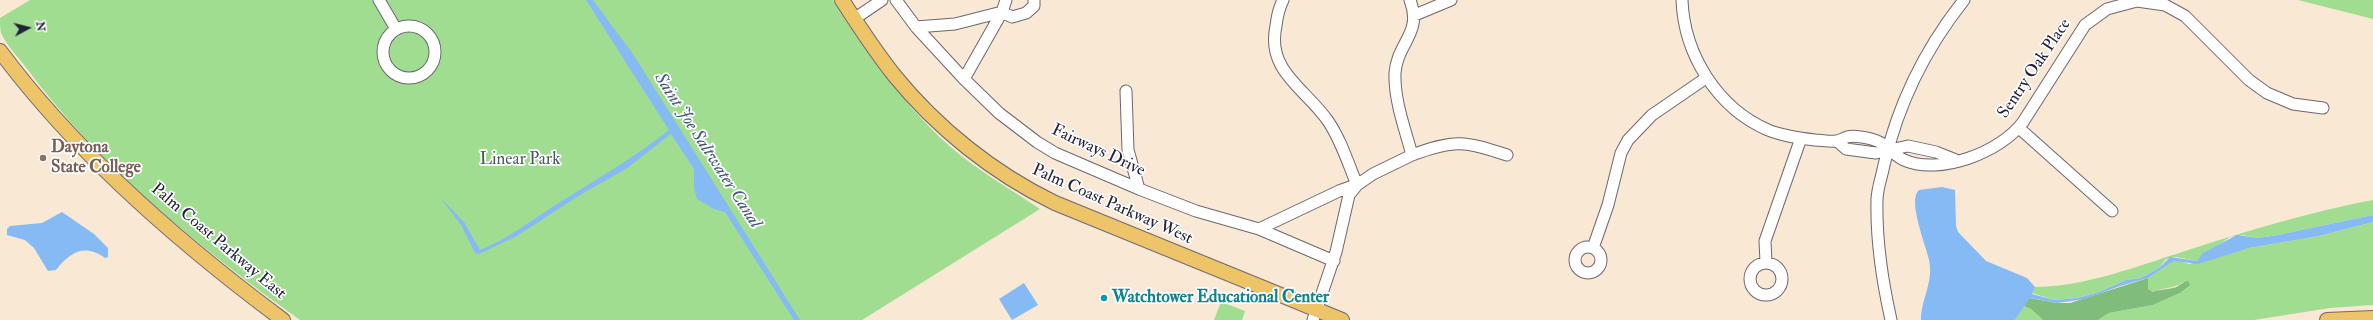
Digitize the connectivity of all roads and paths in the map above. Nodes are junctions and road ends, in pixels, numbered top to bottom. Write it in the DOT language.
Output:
graph roads {
  1 [pos="379,0"];
  2 [pos="842,0"];
  3 [pos="882,0"];
  4 [pos="896,0"];
  5 [pos="1006,0"];
  6 [pos="1034,0"];
  7 [pos="1283,0"];
  8 [pos="1410,0"];
  9 [pos="1451,0"];
  10 [pos="1682,0"];
  11 [pos="1964,0"];
  12 [pos="1002,12"];
  13 [pos="1415,15"];
  14 [pos="854,19"];
  15 [pos="916,27"];
  16 [pos="396,29"];
  17 [pos="0,51"];
  18 [pos="964,78"];
  19 [pos="1706,78"];
  20 [pos="1126,91"];
  21 [pos="2323,108"];
  22 [pos="2019,128"];
  23 [pos="1801,138"];
  24 [pos="1888,149"];
  25 [pos="1412,155"];
  26 [pos="1507,156"];
  27 [pos="1357,185"];
  28 [pos="1139,189"];
  29 [pos="2112,211"];
  30 [pos="1259,229"];
  31 [pos="1593,248"];
  32 [pos="1334,261"];
  33 [pos="1766,262"];
  34 [pos="1314,315"];
  35 [pos="2373,318"];
  36 [pos="282,320"];
  37 [pos="1342,320"];
  38 [pos="1891,320"];
  39 [pos="2327,320"];
  1 -- 16 [label="street"];
  2 -- 14 [label="main road, Palm Coast Parkway West"];
  3 -- 14 [label="street"];
  4 -- 15 [label="street, Fairways Drive"];
  5 -- 12 [label="street"];
  6 -- 12 [label="street"];
  7 -- 27 [label="street"];
  8 -- 13 [label="street"];
  9 -- 13 [label="street"];
  10 -- 19 [label="street, Sentry Oak Place"];
  11 -- 24 [label="street"];
  12 -- 15 [label="street"];
  12 -- 18 [label="street"];
  13 -- 25 [label="street"];
  14 -- 34 [label="main road, Palm Coast Parkway West"];
  15 -- 18 [label="street, Fairways Drive"];
  16 -- 16 [label="street"];
  17 -- 36 [label="main road, Palm Coast Parkway East"];
  18 -- 28 [label="street, Fairways Drive"];
  19 -- 23 [label="street, Sentry Oak Place"];
  19 -- 31 [label="street"];
  20 -- 28 [label="street"];
  21 -- 22 [label="street, Sentry Oak Place"];
  22 -- 24 [label="street, Sentry Oak Place"];
  22 -- 29 [label="street"];
  23 -- 24 [label="street, Sentry Oak Place"];
  23 -- 33 [label="street"];
  24 -- 38 [label="street"];
  25 -- 26 [label="street"];
  25 -- 27 [label="street"];
  27 -- 30 [label="street"];
  27 -- 32 [label="street"];
  28 -- 30 [label="street, Fairways Drive"];
  30 -- 32 [label="street, Fairways Drive"];
  32 -- 34 [label="street"];
  34 -- 37 [label="main road, Palm Coast Parkway West"];
  35 -- 39 [label="main road"];
}
